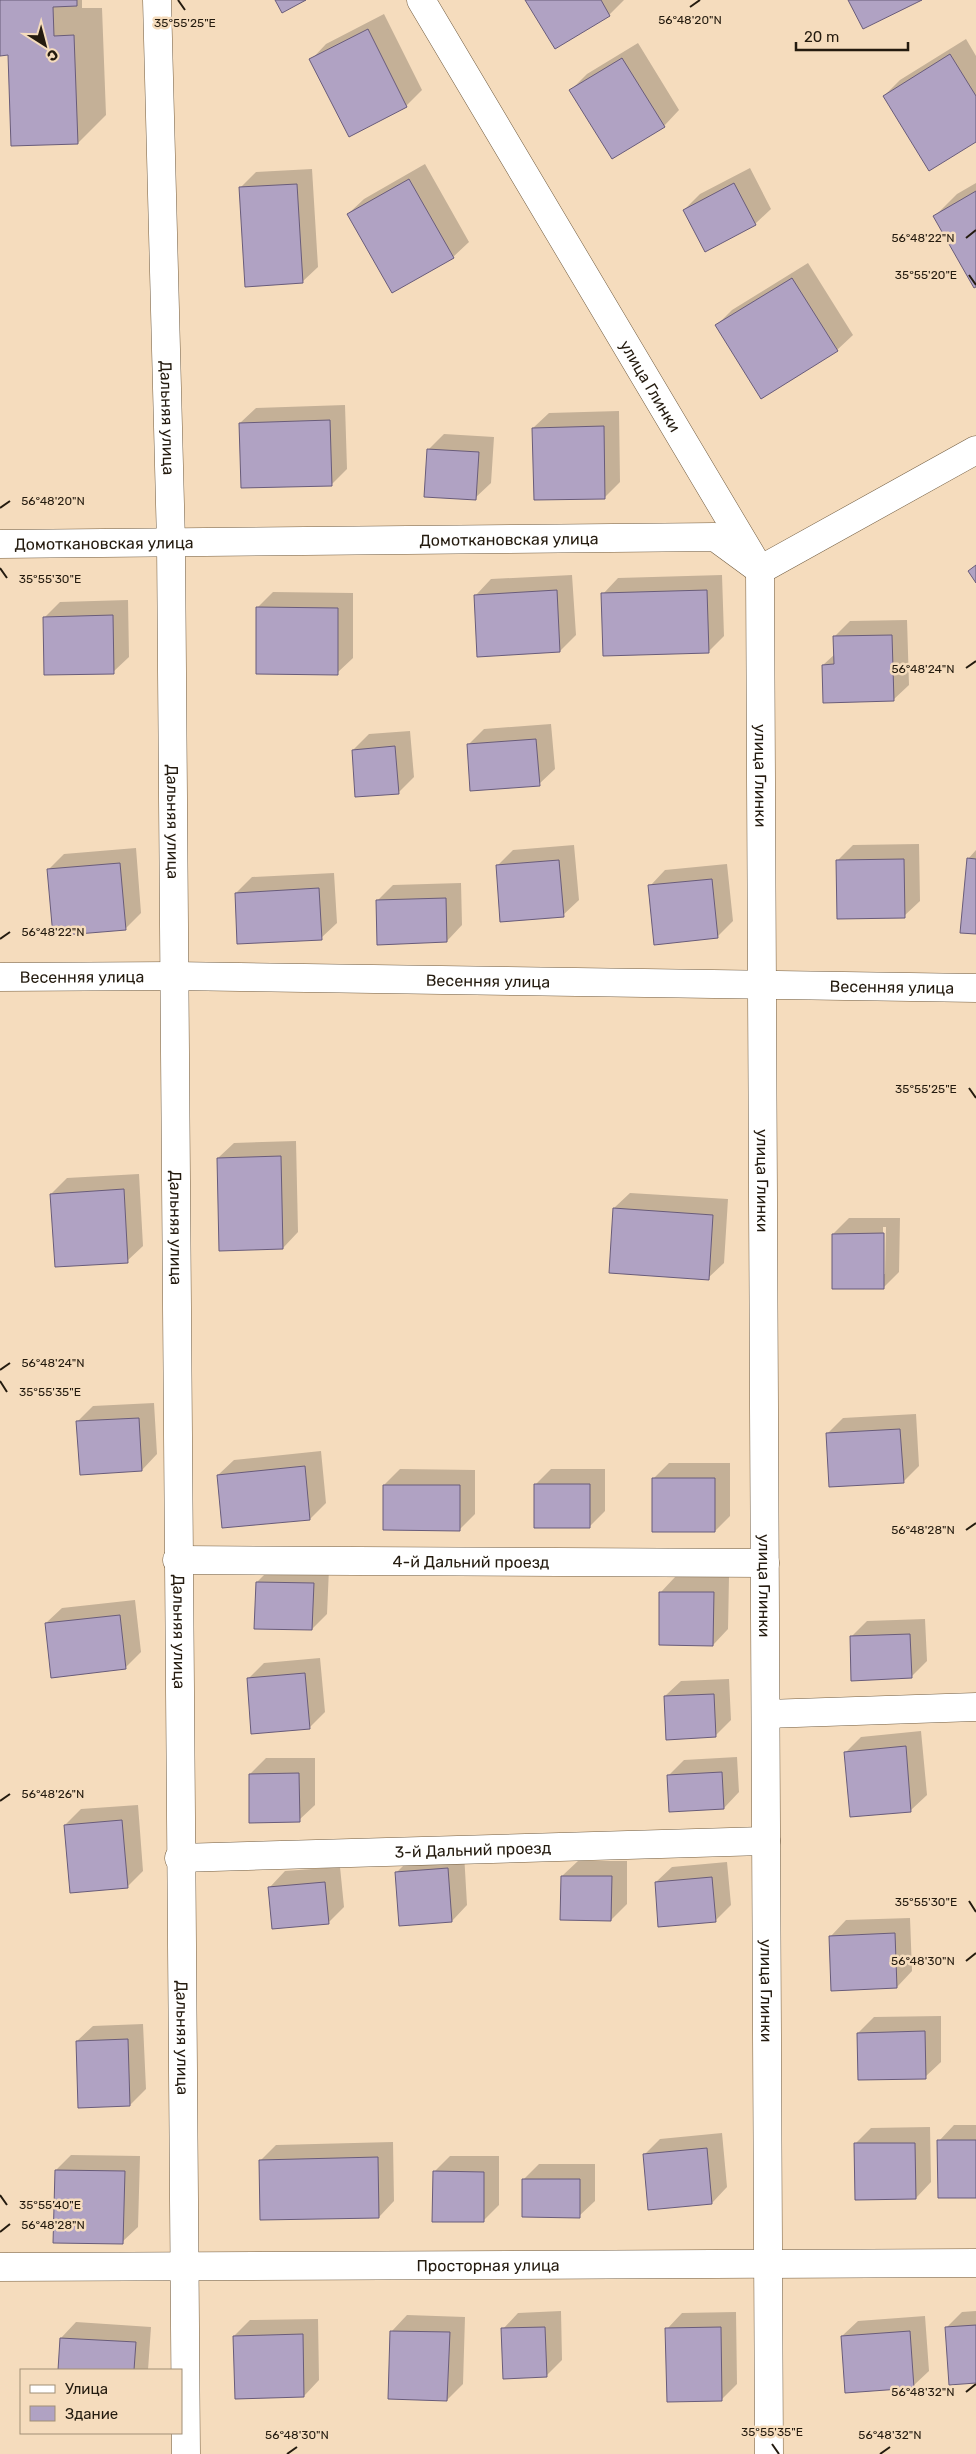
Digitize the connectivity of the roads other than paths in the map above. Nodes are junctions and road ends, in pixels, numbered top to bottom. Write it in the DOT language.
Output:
graph roads {
  1 [pos="157,0"];
  2 [pos="421,0"];
  3 [pos="976,450"];
  4 [pos="171,543"];
  5 [pos="0,544"];
  6 [pos="760,570"];
  7 [pos="174,976"];
  8 [pos="0,977"];
  9 [pos="762,985"];
  10 [pos="976,988"];
  11 [pos="178,1560"];
  12 [pos="765,1563"];
  13 [pos="976,1707"];
  14 [pos="766,1714"];
  15 [pos="766,1841"];
  16 [pos="179,1858"];
  17 [pos="768,2263"];
  18 [pos="976,2263"];
  19 [pos="185,2266"];
  20 [pos="0,2267"];
  21 [pos="186,2454"];
  22 [pos="769,2454"];
  1 -- 4 [label="street, Дальняя улица"];
  2 -- 6 [label="street, улица Глинки"];
  3 -- 6 [label="street"];
  4 -- 5 [label="street, Домоткановская улица"];
  4 -- 6 [label="street, Домоткановская улица"];
  4 -- 7 [label="street, Дальняя улица"];
  6 -- 9 [label="street, улица Глинки"];
  7 -- 8 [label="street, Весенняя улица"];
  7 -- 9 [label="street, Весенняя улица"];
  7 -- 11 [label="street, Дальняя улица"];
  9 -- 10 [label="street, Весенняя улица"];
  9 -- 12 [label="street, улица Глинки"];
  11 -- 12 [label="street, 4-й Дальний проезд"];
  11 -- 16 [label="street, Дальняя улица"];
  12 -- 14 [label="street, улица Глинки"];
  13 -- 14 [label="street"];
  14 -- 15 [label="street, улица Глинки"];
  15 -- 16 [label="street, 3-й Дальний проезд"];
  15 -- 17 [label="street, улица Глинки"];
  16 -- 19 [label="street, Дальняя улица"];
  17 -- 18 [label="street, Просторная улица"];
  17 -- 19 [label="street, Просторная улица"];
  17 -- 22 [label="street, улица Глинки"];
  19 -- 20 [label="street, Просторная улица"];
  19 -- 21 [label="street, Дальняя улица"];
}
